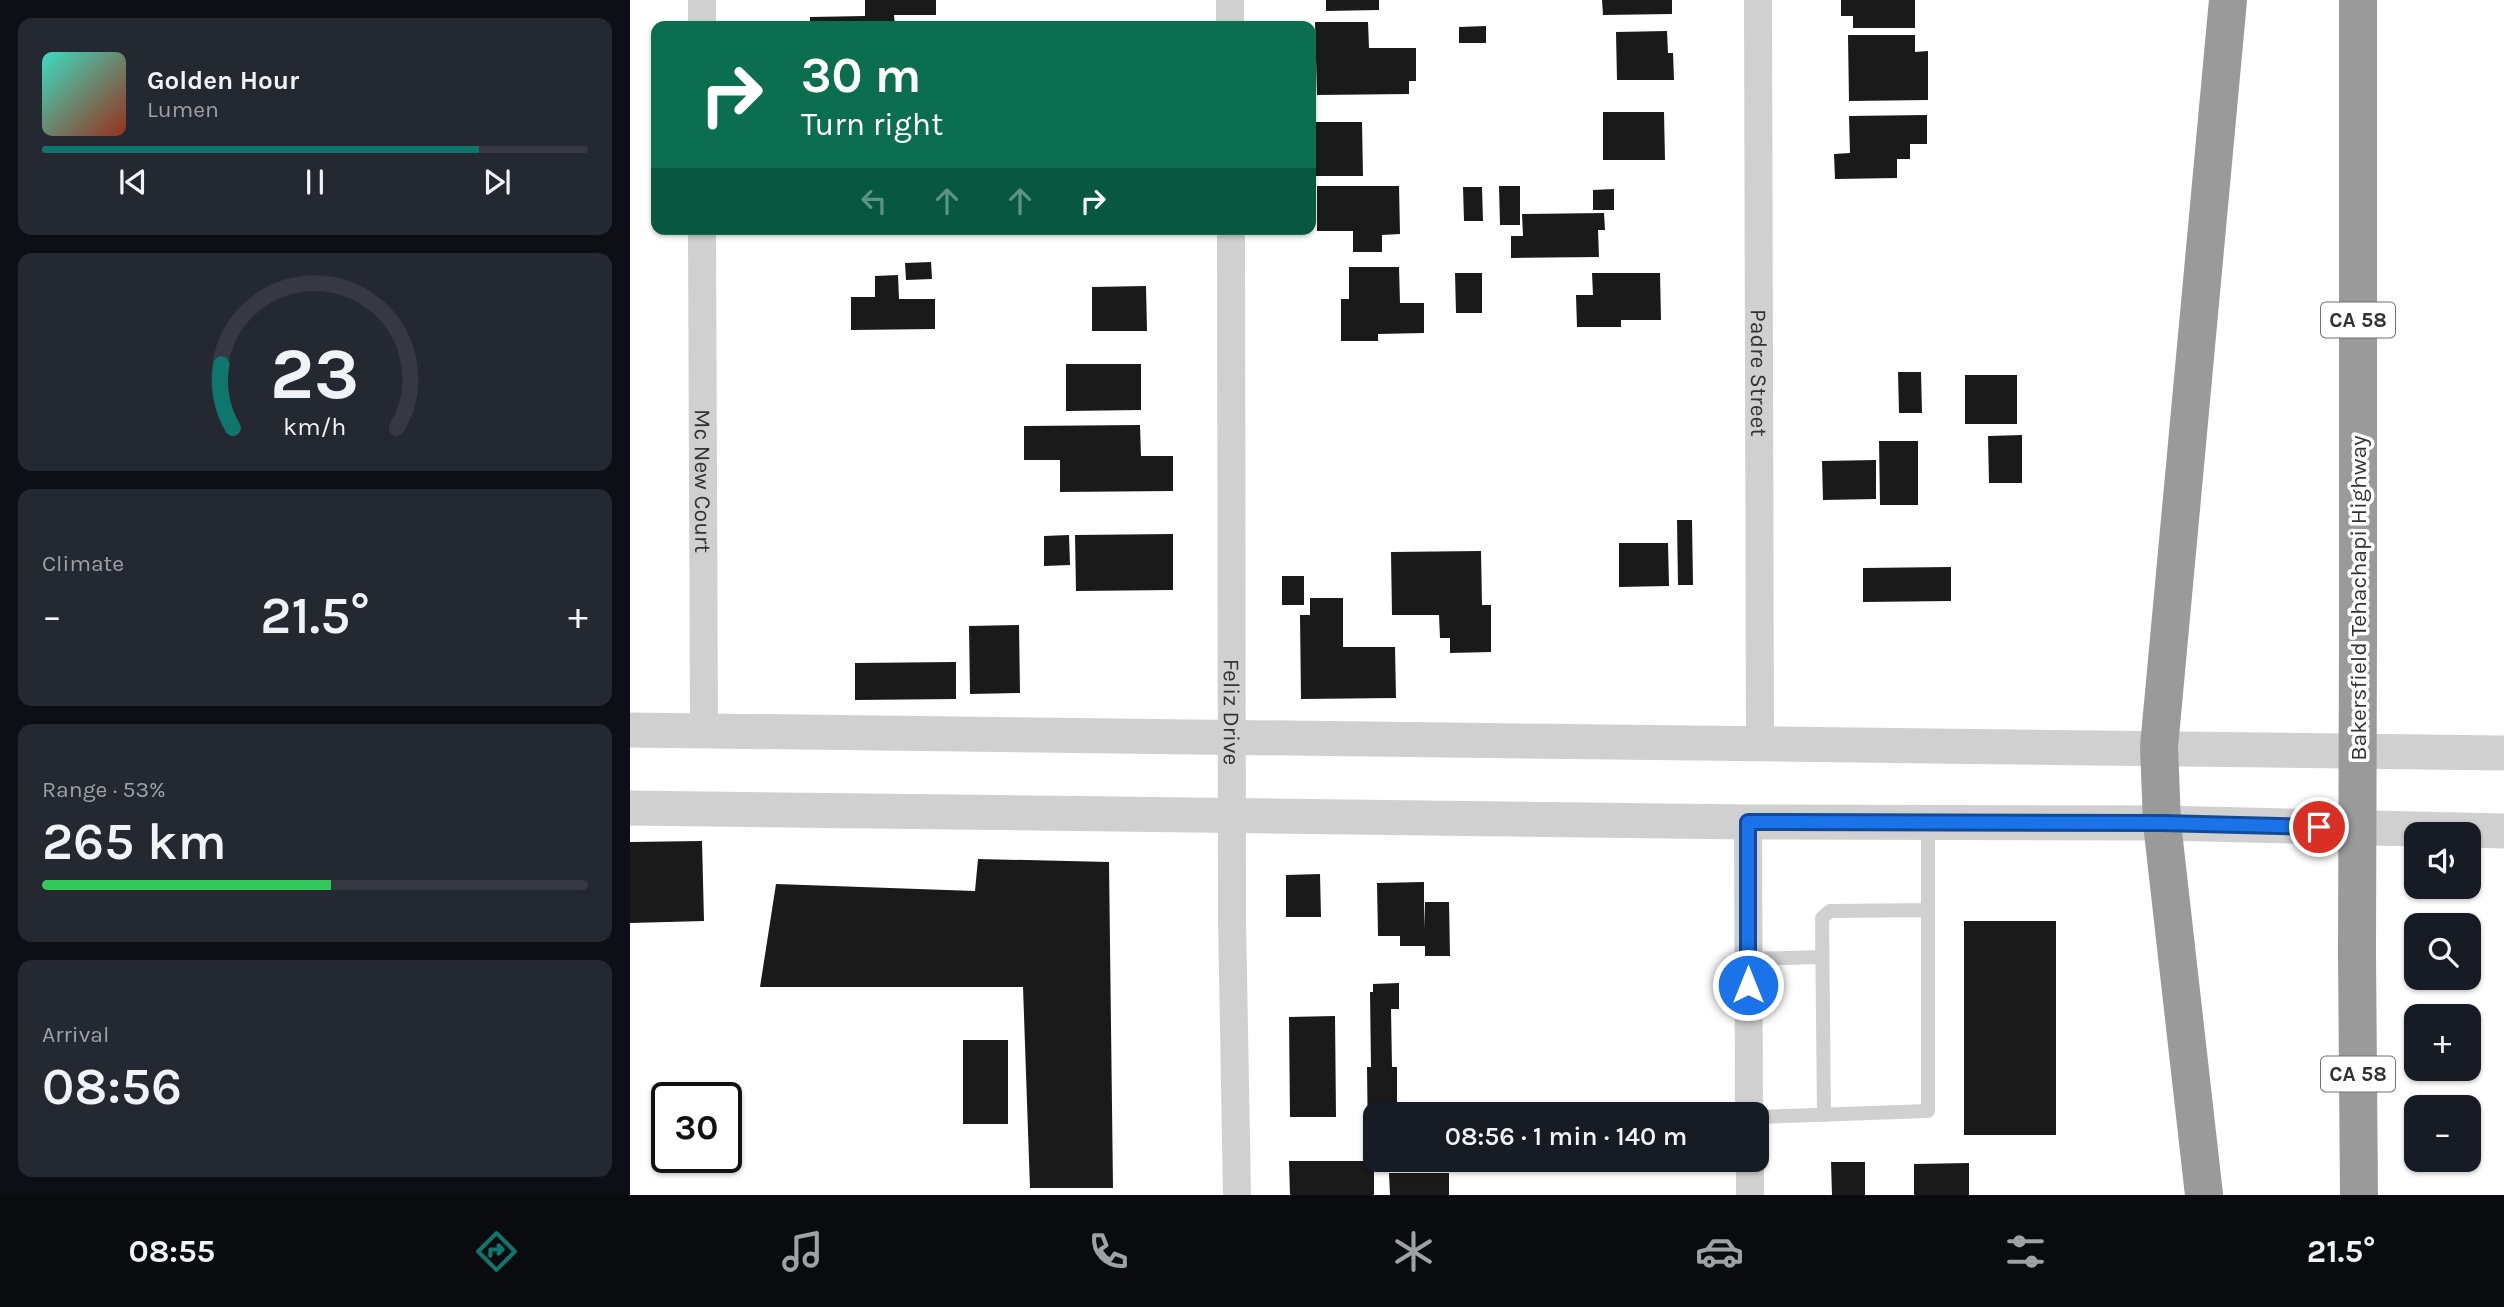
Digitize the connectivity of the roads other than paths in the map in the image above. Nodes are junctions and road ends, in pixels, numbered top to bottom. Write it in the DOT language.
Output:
graph roads {
  1 [pos="702,0"];
  2 [pos="1230,0"];
  3 [pos="1758,0"];
  4 [pos="2228,0"];
  5 [pos="2358,0"];
  6 [pos="702,21"];
  7 [pos="1230,21"];
  8 [pos="702,235"];
  9 [pos="1231,235"];
  10 [pos="630,730"];
  11 [pos="704,731"];
  12 [pos="1232,738"];
  13 [pos="1760,745"];
  14 [pos="2159,747"];
  15 [pos="2504,753"];
  16 [pos="630,808"];
  17 [pos="1233,816"];
  18 [pos="1748,822"];
  19 [pos="1928,822"];
  20 [pos="2162,823"];
  21 [pos="2504,831"];
  22 [pos="1928,910"];
  23 [pos="1822,957"];
  24 [pos="1748,959"];
  25 [pos="1749,1102"];
  26 [pos="1824,1115"];
  27 [pos="1769,1117"];
  28 [pos="1750,1172"];
  29 [pos="1237,1195"];
  30 [pos="1750,1195"];
  31 [pos="2204,1195"];
  32 [pos="2359,1195"];
  1 -- 6 [label="street"];
  2 -- 7 [label="street"];
  3 -- 13 [label="street, Padre Street"];
  4 -- 14 [label="highway"];
  5 -- 32 [label="highway, Bakersfield Tehachapi Highway / CA 58, bridge"];
  8 -- 11 [label="street, Mc New Court"];
  9 -- 12 [label="street, Feliz Drive"];
  10 -- 11 [label="street"];
  11 -- 12 [label="street"];
  12 -- 13 [label="street"];
  12 -- 17 [label="street, Feliz Drive"];
  13 -- 14 [label="street"];
  14 -- 15 [label="street"];
  14 -- 20 [label="highway"];
  16 -- 17 [label="street"];
  17 -- 18 [label="street"];
  17 -- 29 [label="street, Feliz Drive"];
  18 -- 19 [label="street"];
  18 -- 24 [label="street"];
  19 -- 20 [label="street"];
  19 -- 22 [label="lane"];
  20 -- 21 [label="street"];
  20 -- 31 [label="highway"];
  22 -- 23 [label="lane"];
  22 -- 26 [label="lane"];
  23 -- 24 [label="lane"];
  23 -- 26 [label="lane"];
  24 -- 25 [label="street"];
  26 -- 27 [label="lane"];
  28 -- 30 [label="street"];
}
